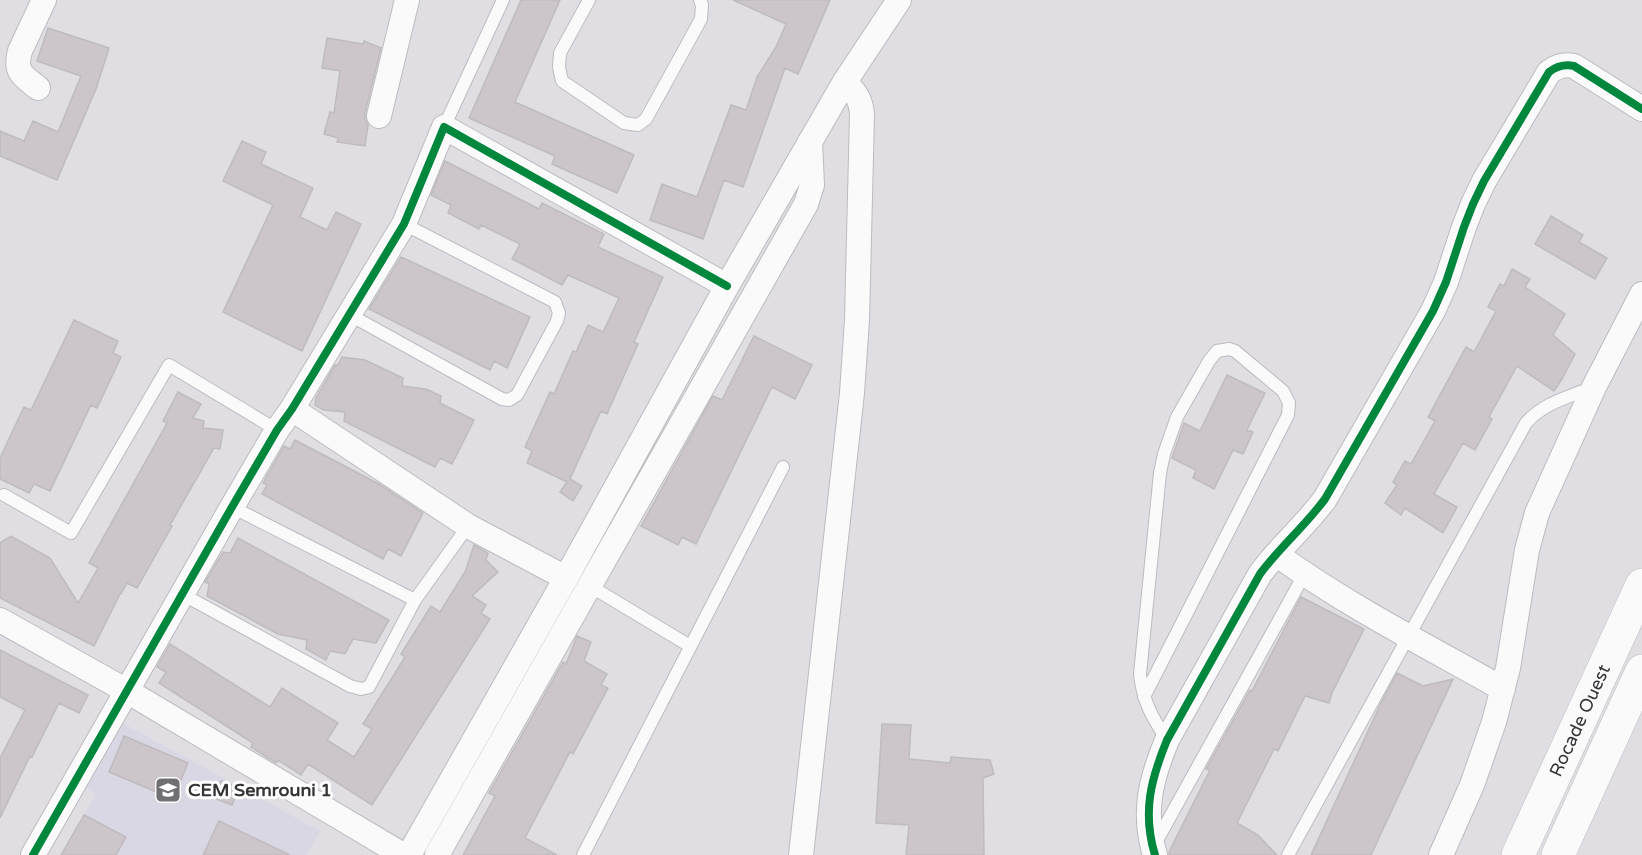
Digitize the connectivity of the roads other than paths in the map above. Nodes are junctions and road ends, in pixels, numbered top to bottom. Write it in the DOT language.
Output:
graph roads {
  1 [pos="45,0"];
  2 [pos="407,0"];
  3 [pos="503,0"];
  4 [pos="589,0"];
  5 [pos="700,0"];
  6 [pos="899,0"];
  7 [pos="844,83"];
  8 [pos="38,88"];
  9 [pos="1642,109"];
  10 [pos="379,116"];
  11 [pos="444,127"];
  12 [pos="810,141"];
  13 [pos="404,224"];
  14 [pos="727,286"];
  15 [pos="1642,294"];
  16 [pos="350,315"];
  17 [pos="1594,387"];
  18 [pos="292,409"];
  19 [pos="277,430"];
  20 [pos="783,467"];
  21 [pos="4,495"];
  22 [pos="232,507"];
  23 [pos="468,526"];
  24 [pos="1276,554"];
  25 [pos="1304,575"];
  26 [pos="566,579"];
  27 [pos="1642,585"];
  28 [pos="590,586"];
  29 [pos="182,594"];
  30 [pos="415,600"];
  31 [pos="0,620"];
  32 [pos="1409,636"];
  33 [pos="690,646"];
  34 [pos="1642,671"];
  35 [pos="1503,689"];
  36 [pos="127,691"];
  37 [pos="1144,697"];
  38 [pos="1167,740"];
  39 [pos="1154,852"];
  40 [pos="33,855"];
  41 [pos="403,855"];
  42 [pos="409,855"];
  43 [pos="437,855"];
  44 [pos="583,855"];
  45 [pos="801,855"];
  46 [pos="1288,855"];
  47 [pos="1441,855"];
  48 [pos="1518,855"];
  49 [pos="1558,855"];
  1 -- 8 [label="street"];
  2 -- 10 [label="street"];
  3 -- 11 [label="lane"];
  4 -- 5 [label="lane"];
  6 -- 7 [label="street"];
  7 -- 12 [label="street"];
  7 -- 45 [label="street"];
  9 -- 24 [label="street"];
  11 -- 13 [label="street"];
  11 -- 14 [label="street"];
  12 -- 14 [label="street"];
  12 -- 28 [label="street"];
  13 -- 16 [label="street"];
  13 -- 16 [label="lane"];
  14 -- 26 [label="street"];
  15 -- 17 [label="street"];
  16 -- 18 [label="street"];
  17 -- 32 [label="lane"];
  17 -- 35 [label="street"];
  18 -- 19 [label="street"];
  18 -- 23 [label="street"];
  19 -- 21 [label="lane"];
  19 -- 22 [label="street"];
  20 -- 33 [label="lane"];
  22 -- 29 [label="street"];
  22 -- 30 [label="lane"];
  23 -- 26 [label="street"];
  23 -- 30 [label="lane"];
  24 -- 25 [label="street"];
  24 -- 38 [label="street"];
  25 -- 32 [label="street"];
  25 -- 39 [label="lane"];
  26 -- 42 [label="street"];
  27 -- 48 [label="highway, Rocade Ouest"];
  28 -- 33 [label="lane"];
  28 -- 43 [label="street"];
  29 -- 30 [label="lane"];
  29 -- 36 [label="street"];
  31 -- 36 [label="street"];
  32 -- 35 [label="street"];
  32 -- 46 [label="lane"];
  33 -- 44 [label="lane"];
  34 -- 49 [label="highway, Rocade Ouest"];
  35 -- 47 [label="street"];
  36 -- 40 [label="street"];
  36 -- 41 [label="street"];
  37 -- 37 [label="lane"];
  37 -- 38 [label="lane"];
  38 -- 39 [label="street"];
}
